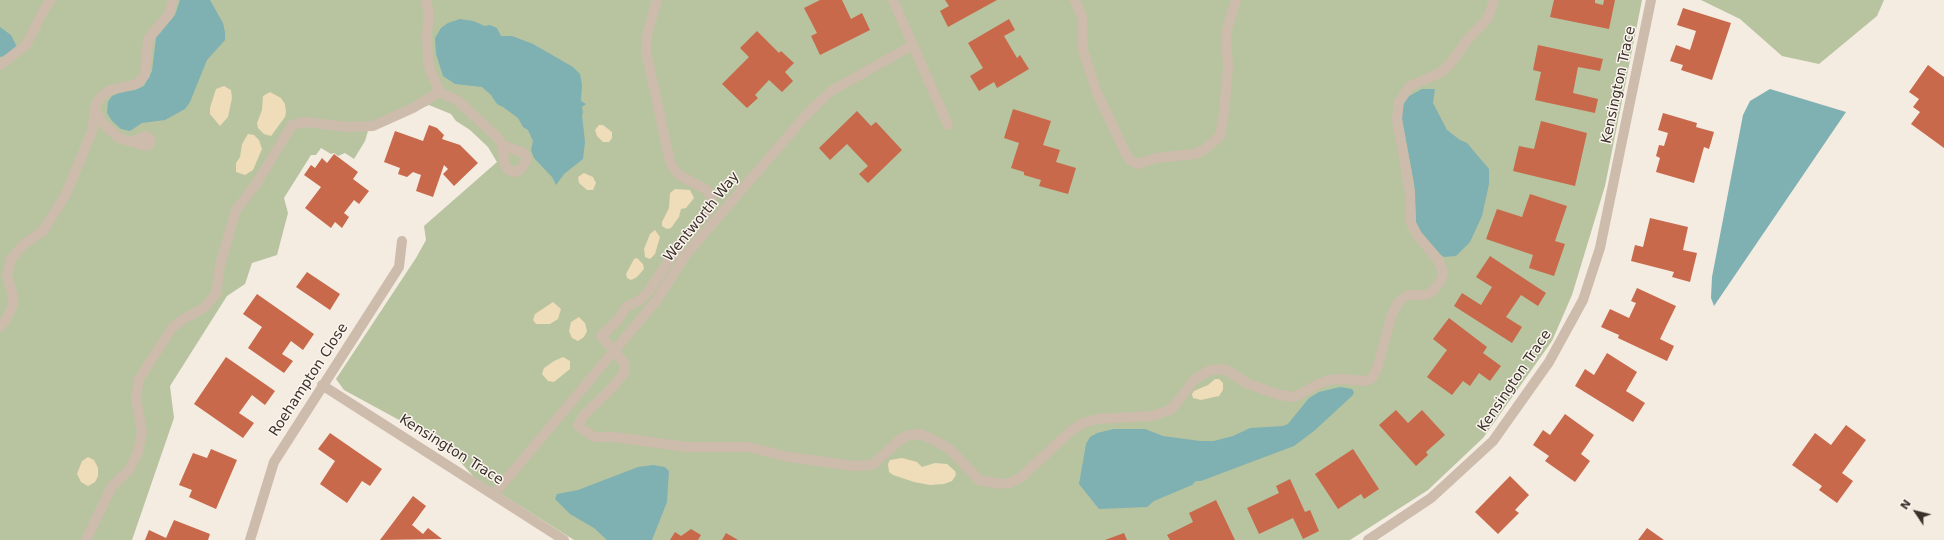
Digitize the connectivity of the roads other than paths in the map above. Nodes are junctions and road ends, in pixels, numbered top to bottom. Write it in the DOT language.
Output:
graph roads {
  1 [pos="51,0"];
  2 [pos="173,0"];
  3 [pos="426,0"];
  4 [pos="657,0"];
  5 [pos="893,0"];
  6 [pos="1075,0"];
  7 [pos="1236,0"];
  8 [pos="1494,0"];
  9 [pos="1651,0"];
  10 [pos="913,45"];
  11 [pos="0,65"];
  12 [pos="436,94"];
  13 [pos="95,109"];
  14 [pos="948,125"];
  15 [pos="130,141"];
  16 [pos="502,145"];
  17 [pos="402,241"];
  18 [pos="0,327"];
  19 [pos="613,350"];
  20 [pos="322,385"];
  21 [pos="494,494"];
  22 [pos="86,540"];
  23 [pos="250,540"];
  24 [pos="564,540"];
  25 [pos="1368,540"];
  1 -- 11 [label="street"];
  2 -- 13 [label="street"];
  3 -- 12 [label="street"];
  4 -- 19 [label="street"];
  5 -- 10 [label="street"];
  6 -- 7 [label="street"];
  8 -- 19 [label="street"];
  9 -- 25 [label="street, Kensington Trace"];
  10 -- 14 [label="street"];
  10 -- 19 [label="street, Wentworth Way"];
  12 -- 16 [label="street"];
  12 -- 22 [label="street"];
  13 -- 15 [label="street"];
  13 -- 18 [label="street"];
  17 -- 20 [label="street, Roehampton Close"];
  19 -- 21 [label="street, Wentworth Way"];
  20 -- 21 [label="street, Kensington Trace"];
  20 -- 23 [label="street, Roehampton Close"];
  21 -- 24 [label="street, Kensington Trace"];
}
